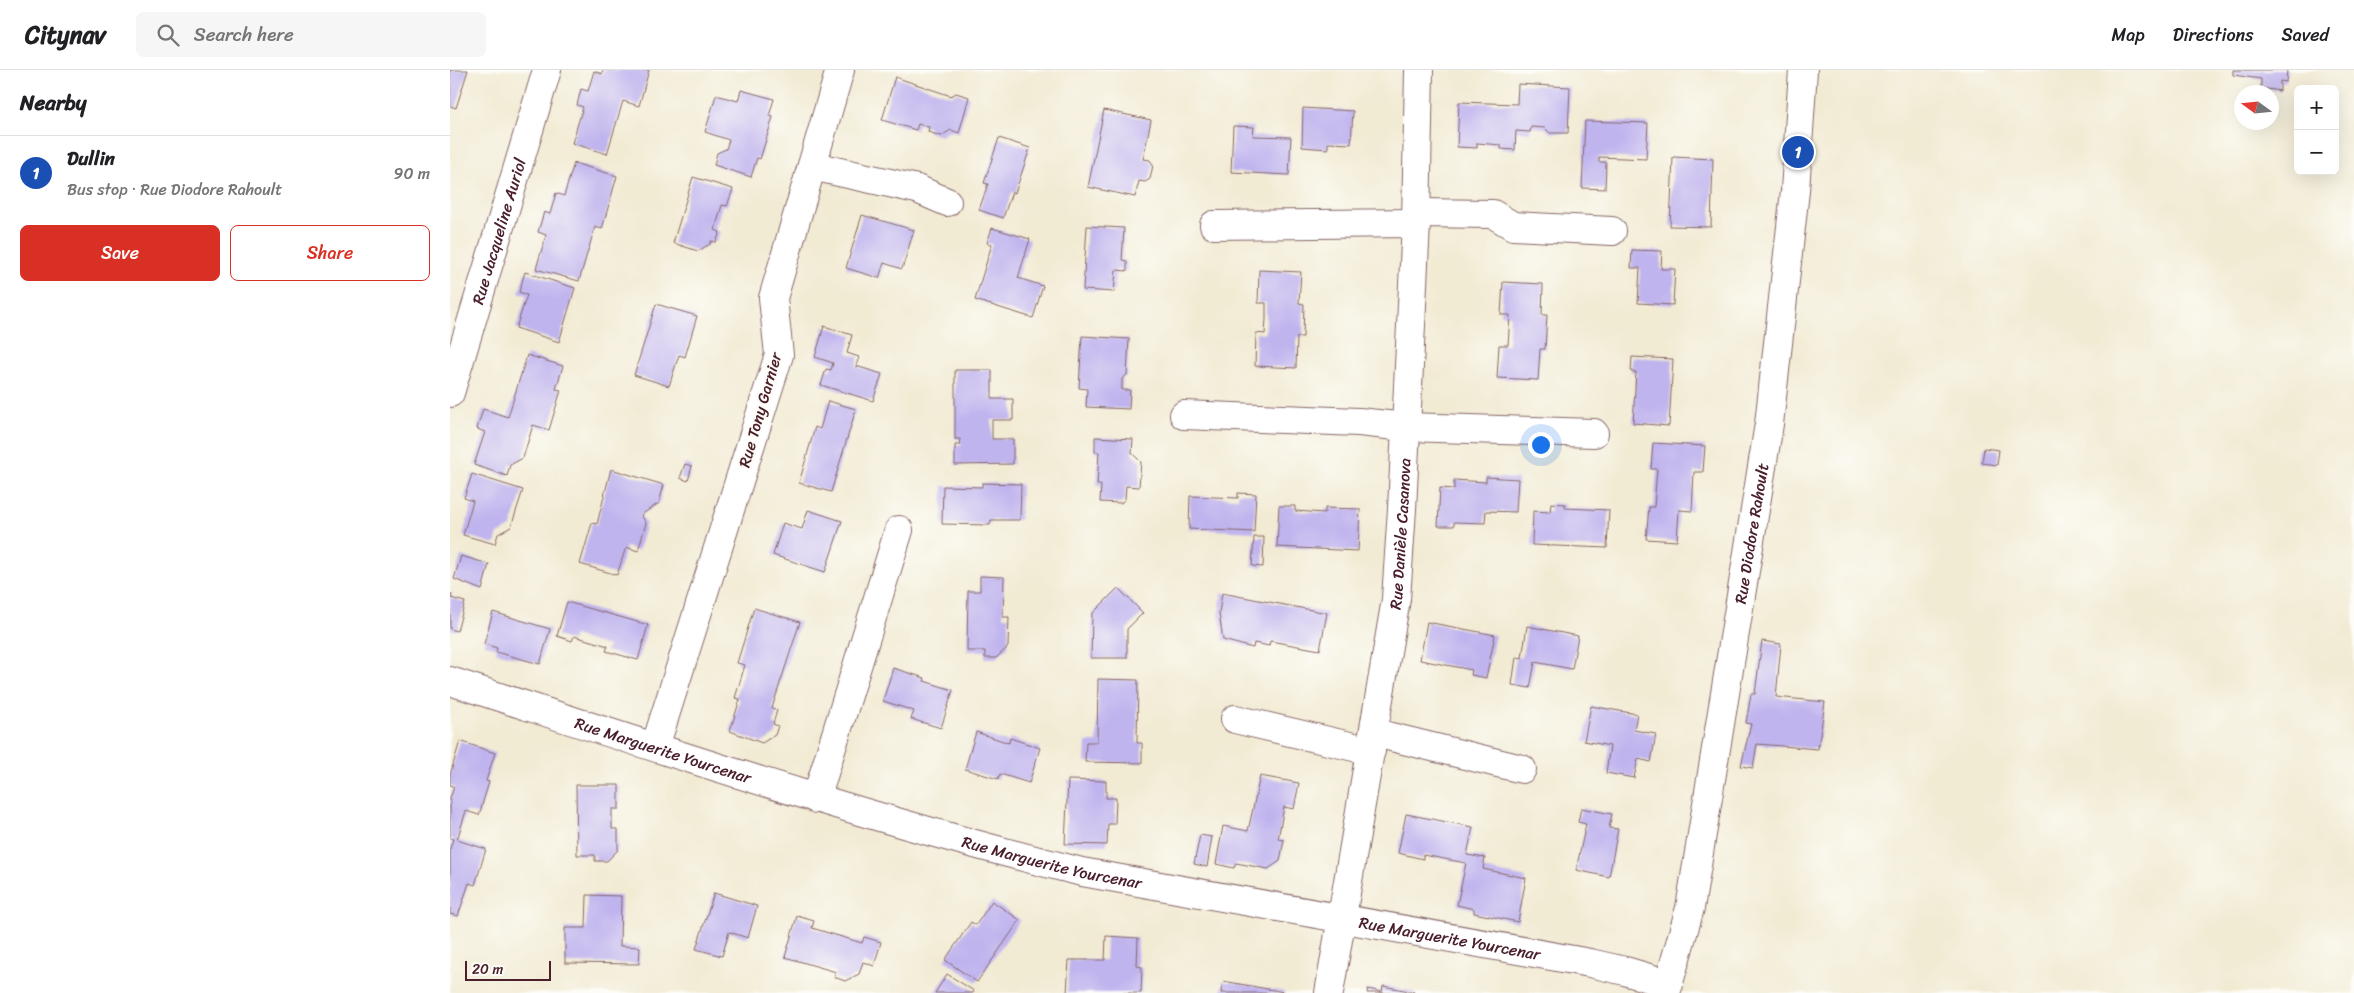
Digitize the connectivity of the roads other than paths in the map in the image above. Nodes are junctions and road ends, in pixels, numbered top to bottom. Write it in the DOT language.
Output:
graph roads {
  1 [pos="547,70"];
  2 [pos="840,70"];
  3 [pos="1418,70"];
  4 [pos="1803,70"];
  5 [pos="812,166"];
  6 [pos="947,202"];
  7 [pos="1416,218"];
  8 [pos="1214,224"];
  9 [pos="1612,231"];
  10 [pos="450,393"];
  11 [pos="1184,416"];
  12 [pos="1406,427"];
  13 [pos="1594,433"];
  14 [pos="899,530"];
  15 [pos="450,681"];
  16 [pos="1235,720"];
  17 [pos="1373,742"];
  18 [pos="655,747"];
  19 [pos="1522,769"];
  20 [pos="816,800"];
  21 [pos="1341,919"];
  22 [pos="1667,989"];
  23 [pos="1329,993"];
  1 -- 10 [label="street, Rue Jacqueline Auriol"];
  2 -- 5 [label="street, Rue Tony Garnier"];
  3 -- 7 [label="street, Rue Danièle Casanova"];
  4 -- 22 [label="street, Rue Diodore Rahoult"];
  5 -- 6 [label="street"];
  5 -- 18 [label="street, Rue Tony Garnier"];
  7 -- 8 [label="street"];
  7 -- 9 [label="street"];
  7 -- 12 [label="street, Rue Danièle Casanova"];
  11 -- 12 [label="street"];
  12 -- 13 [label="street"];
  12 -- 17 [label="street, Rue Danièle Casanova"];
  14 -- 20 [label="street"];
  15 -- 18 [label="street, Rue Marguerite Yourcenar"];
  16 -- 17 [label="street"];
  17 -- 19 [label="street"];
  17 -- 21 [label="street, Rue Danièle Casanova"];
  18 -- 20 [label="street, Rue Marguerite Yourcenar"];
  20 -- 21 [label="street, Rue Marguerite Yourcenar"];
  21 -- 22 [label="street, Rue Marguerite Yourcenar"];
  21 -- 23 [label="street, Rue Danièle Casanova"];
}
